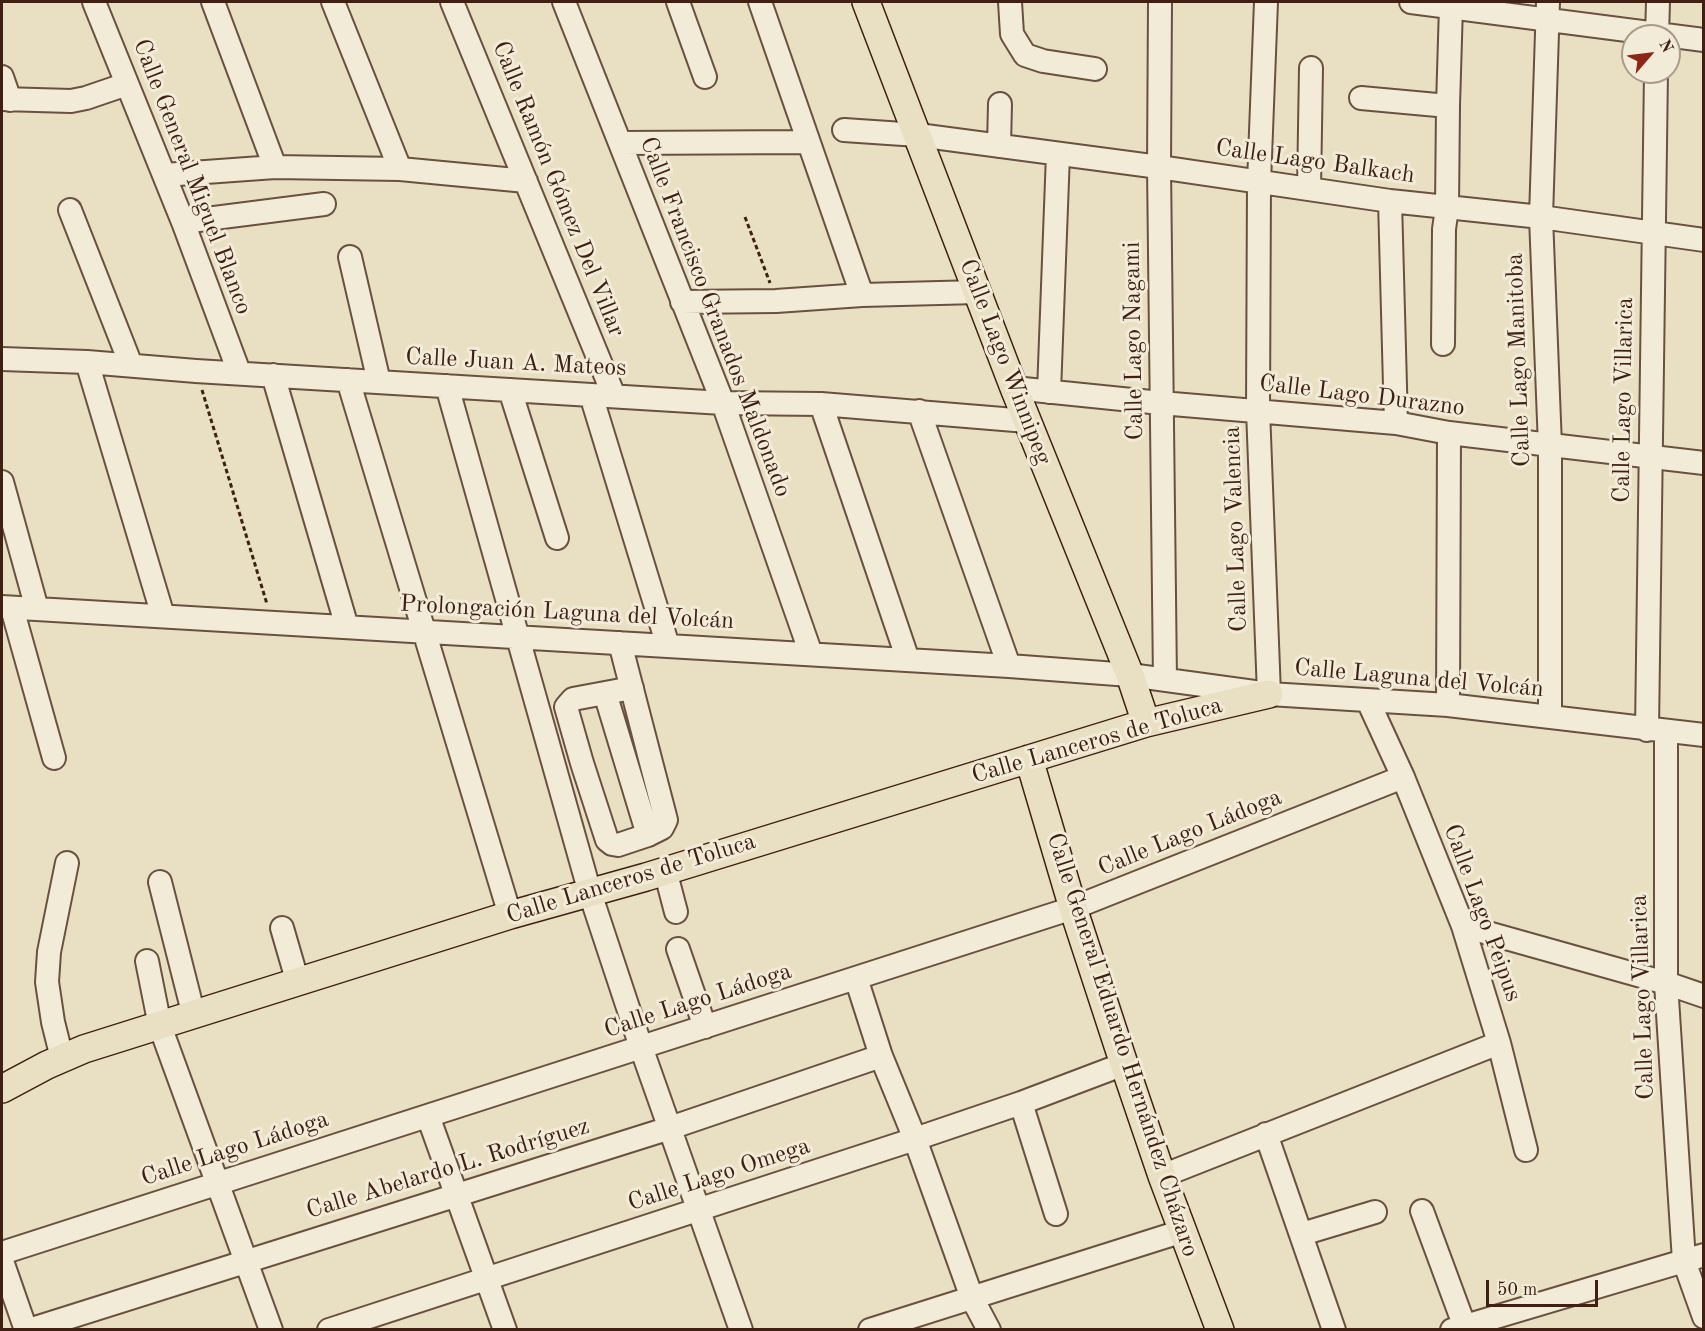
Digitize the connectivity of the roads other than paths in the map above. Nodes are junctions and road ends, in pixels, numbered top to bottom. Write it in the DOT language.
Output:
graph roads {
  1 [pos="94,2"];
  2 [pos="213,2"];
  3 [pos="333,2"];
  4 [pos="452,2"];
  5 [pos="564,2"];
  6 [pos="678,2"];
  7 [pos="760,2"];
  8 [pos="866,2"];
  9 [pos="1010,2"];
  10 [pos="1160,2"];
  11 [pos="1266,2"];
  12 [pos="1411,2"];
  13 [pos="1658,2"];
  14 [pos="1451,6"];
  15 [pos="1547,10"];
  16 [pos="1657,24"];
  17 [pos="1621,27"];
  18 [pos="1681,38"];
  19 [pos="1704,40"];
  20 [pos="1311,68"];
  21 [pos="1095,69"];
  22 [pos="705,76"];
  23 [pos="2,77"];
  24 [pos="127,84"];
  25 [pos="1656,84"];
  26 [pos="1361,98"];
  27 [pos="6,100"];
  28 [pos="1000,104"];
  29 [pos="1448,106"];
  30 [pos="844,130"];
  31 [pos="918,135"];
  32 [pos="807,142"];
  33 [pos="620,143"];
  34 [pos="999,146"];
  35 [pos="1058,154"];
  36 [pos="275,167"];
  37 [pos="1159,167"];
  38 [pos="400,169"];
  39 [pos="164,175"];
  40 [pos="526,181"];
  41 [pos="1259,183"];
  42 [pos="1309,189"];
  43 [pos="1390,201"];
  44 [pos="324,204"];
  45 [pos="1448,208"];
  46 [pos="70,210"];
  47 [pos="1542,217"];
  48 [pos="183,222"];
  49 [pos="1654,233"];
  50 [pos="1704,240"];
  51 [pos="350,257"];
  52 [pos="978,292"];
  53 [pos="862,295"];
  54 [pos="682,302"];
  55 [pos="1443,344"];
  56 [pos="2,359"];
  57 [pos="87,362"];
  58 [pos="131,365"];
  59 [pos="239,372"];
  60 [pos="273,375"];
  61 [pos="348,380"];
  62 [pos="379,382"];
  63 [pos="447,386"];
  64 [pos="1014,388"];
  65 [pos="510,390"];
  66 [pos="1049,392"];
  67 [pos="591,395"];
  68 [pos="614,396"];
  69 [pos="723,403"];
  70 [pos="1161,403"];
  71 [pos="821,404"];
  72 [pos="1258,410"];
  73 [pos="919,411"];
  74 [pos="1027,421"];
  75 [pos="1396,423"];
  76 [pos="1449,433"];
  77 [pos="1550,446"];
  78 [pos="1650,458"];
  79 [pos="1704,463"];
  80 [pos="2,482"];
  81 [pos="557,538"];
  82 [pos="7,608"];
  83 [pos="37,609"];
  84 [pos="163,616"];
  85 [pos="347,627"];
  86 [pos="424,631"];
  87 [pos="518,637"];
  88 [pos="620,643"];
  89 [pos="668,646"];
  90 [pos="811,654"];
  91 [pos="908,660"];
  92 [pos="1009,666"];
  93 [pos="1130,675"];
  94 [pos="1165,680"];
  95 [pos="632,688"];
  96 [pos="605,693"];
  97 [pos="1269,694"];
  98 [pos="1368,701"];
  99 [pos="1448,705"];
  100 [pos="1550,717"];
  101 [pos="1146,723"];
  102 [pos="1657,731"];
  103 [pos="1704,735"];
  104 [pos="54,758"];
  105 [pos="1029,759"];
  106 [pos="1403,777"];
  107 [pos="648,835"];
  108 [pos="67,863"];
  109 [pos="665,870"];
  110 [pos="160,882"];
  111 [pos="590,893"];
  112 [pos="1073,908"];
  113 [pos="676,912"];
  114 [pos="510,915"];
  115 [pos="1463,926"];
  116 [pos="282,928"];
  117 [pos="678,949"];
  118 [pos="147,961"];
  119 [pos="856,978"];
  120 [pos="298,982"];
  121 [pos="1666,983"];
  122 [pos="1704,996"];
  123 [pos="194,1016"];
  124 [pos="160,1026"];
  125 [pos="705,1027"];
  126 [pos="1499,1043"];
  127 [pos="641,1047"];
  128 [pos="882,1056"];
  129 [pos="62,1058"];
  130 [pos="1124,1064"];
  131 [pos="2,1089"];
  132 [pos="1021,1103"];
  133 [pos="428,1116"];
  134 [pos="670,1128"];
  135 [pos="1266,1134"];
  136 [pos="915,1139"];
  137 [pos="1526,1150"];
  138 [pos="1162,1176"];
  139 [pos="218,1183"];
  140 [pos="456,1194"];
  141 [pos="699,1210"];
  142 [pos="1422,1211"];
  143 [pos="1375,1212"];
  144 [pos="1056,1214"];
  145 [pos="1183,1231"];
  146 [pos="1302,1234"];
  147 [pos="2,1253"];
  148 [pos="1694,1258"];
  149 [pos="246,1260"];
  150 [pos="2,1261"];
  151 [pos="487,1278"];
  152 [pos="972,1298"];
  153 [pos="1704,1317"];
  154 [pos="884,1327"];
  155 [pos="1461,1328"];
  156 [pos="27,1329"];
  157 [pos="271,1329"];
  158 [pos="328,1329"];
  159 [pos="505,1329"];
  160 [pos="741,1329"];
  161 [pos="989,1329"];
  162 [pos="1220,1329"];
  163 [pos="1334,1329"];
  1 -- 24 [label="street, Calle General Miguel Blanco"];
  2 -- 36 [label="street"];
  3 -- 38 [label="street"];
  4 -- 40 [label="street, Calle Ramón Gómez Del Villar"];
  5 -- 33 [label="street, Calle Francisco Granados Maldonado"];
  6 -- 22 [label="street"];
  7 -- 32 [label="street"];
  8 -- 31 [label="main road, Calle Lago Winnipeg"];
  9 -- 21 [label="street"];
  10 -- 37 [label="street, Calle Lago Nagami"];
  11 -- 41 [label="street, Calle Lago Valencia"];
  12 -- 14 [label="street"];
  13 -- 16 [label="street"];
  14 -- 15 [label="street"];
  14 -- 29 [label="street"];
  15 -- 17 [label="street"];
  15 -- 47 [label="street, Calle Lago Manitoba"];
  18 -- 19 [label="street"];
  20 -- 42 [label="street"];
  23 -- 27 [label="street"];
  24 -- 27 [label="street"];
  24 -- 39 [label="street, Calle General Miguel Blanco"];
  25 -- 49 [label="street, Calle Lago Villarica"];
  26 -- 29 [label="street"];
  28 -- 34 [label="street"];
  29 -- 45 [label="street"];
  30 -- 31 [label="street, Calle Lago Balkach"];
  31 -- 34 [label="street, Calle Lago Balkach"];
  31 -- 52 [label="main road, Calle Lago Winnipeg"];
  32 -- 33 [label="street"];
  32 -- 53 [label="street"];
  33 -- 54 [label="street, Calle Francisco Granados Maldonado"];
  34 -- 35 [label="street, Calle Lago Balkach"];
  35 -- 37 [label="street, Calle Lago Balkach"];
  35 -- 66 [label="street"];
  36 -- 38 [label="street"];
  36 -- 39 [label="street"];
  37 -- 41 [label="street, Calle Lago Balkach"];
  37 -- 70 [label="street, Calle Lago Nagami"];
  38 -- 40 [label="street"];
  39 -- 48 [label="street, Calle General Miguel Blanco"];
  40 -- 68 [label="street, Calle Ramón Gómez Del Villar"];
  41 -- 42 [label="street, Calle Lago Balkach"];
  41 -- 72 [label="street, Calle Lago Valencia"];
  42 -- 43 [label="street, Calle Lago Balkach"];
  43 -- 45 [label="street, Calle Lago Balkach"];
  43 -- 75 [label="street"];
  44 -- 48 [label="street"];
  45 -- 47 [label="street, Calle Lago Balkach"];
  45 -- 55 [label="street"];
  46 -- 58 [label="street"];
  47 -- 49 [label="street, Calle Lago Balkach"];
  47 -- 77 [label="street, Calle Lago Manitoba"];
  48 -- 59 [label="street, Calle General Miguel Blanco"];
  49 -- 50 [label="street, Calle Lago Balkach"];
  49 -- 78 [label="street, Calle Lago Villarica"];
  51 -- 62 [label="street"];
  52 -- 53 [label="street"];
  52 -- 64 [label="main road, Calle Lago Winnipeg"];
  53 -- 54 [label="street"];
  54 -- 69 [label="street, Calle Francisco Granados Maldonado"];
  56 -- 57 [label="street, Calle Juan A. Mateos"];
  57 -- 58 [label="street, Calle Juan A. Mateos"];
  57 -- 84 [label="street"];
  58 -- 59 [label="street, Calle Juan A. Mateos"];
  59 -- 60 [label="street, Calle Juan A. Mateos"];
  60 -- 61 [label="street, Calle Juan A. Mateos"];
  60 -- 85 [label="street"];
  61 -- 62 [label="street, Calle Juan A. Mateos"];
  61 -- 86 [label="street"];
  62 -- 63 [label="street, Calle Juan A. Mateos"];
  63 -- 65 [label="street, Calle Juan A. Mateos"];
  63 -- 87 [label="street"];
  64 -- 66 [label="street, Calle Lago Durazno"];
  64 -- 74 [label="main road, Calle Lago Winnipeg"];
  65 -- 67 [label="street, Calle Juan A. Mateos"];
  65 -- 81 [label="street"];
  66 -- 70 [label="street, Calle Lago Durazno"];
  67 -- 68 [label="street, Calle Juan A. Mateos"];
  67 -- 89 [label="street"];
  68 -- 69 [label="street, Calle Juan A. Mateos"];
  69 -- 71 [label="street, Calle Juan A. Mateos"];
  69 -- 90 [label="street, Calle Francisco Granados Maldonado"];
  70 -- 72 [label="street, Calle Lago Durazno"];
  70 -- 94 [label="street, Calle Lago Nagami"];
  71 -- 73 [label="street, Calle Juan A. Mateos"];
  71 -- 91 [label="street"];
  72 -- 75 [label="street, Calle Lago Durazno"];
  72 -- 97 [label="street, Calle Lago Valencia"];
  73 -- 74 [label="street, Calle Juan A. Mateos"];
  73 -- 92 [label="street"];
  74 -- 93 [label="main road, Calle Lago Winnipeg"];
  75 -- 76 [label="street, Calle Lago Durazno"];
  76 -- 77 [label="street, Calle Lago Durazno"];
  76 -- 99 [label="street"];
  77 -- 78 [label="street, Calle Lago Durazno"];
  77 -- 100 [label="street, Calle Lago Manitoba"];
  78 -- 79 [label="street, Calle Lago Durazno"];
  78 -- 102 [label="street, Calle Lago Villarica"];
  80 -- 83 [label="street"];
  82 -- 83 [label="street, Prolongación Laguna del Volcán"];
  82 -- 104 [label="street"];
  83 -- 84 [label="street, Prolongación Laguna del Volcán"];
  84 -- 85 [label="street, Prolongación Laguna del Volcán"];
  85 -- 86 [label="street, Prolongación Laguna del Volcán"];
  86 -- 87 [label="street, Prolongación Laguna del Volcán"];
  86 -- 114 [label="street"];
  87 -- 88 [label="street, Prolongación Laguna del Volcán"];
  87 -- 111 [label="street"];
  88 -- 89 [label="street, Prolongación Laguna del Volcán"];
  88 -- 95 [label="street"];
  89 -- 90 [label="street, Prolongación Laguna del Volcán"];
  90 -- 91 [label="street, Prolongación Laguna del Volcán"];
  91 -- 92 [label="street, Prolongación Laguna del Volcán"];
  92 -- 93 [label="street, Prolongación Laguna del Volcán"];
  93 -- 94 [label="street, Calle Laguna del Volcán"];
  93 -- 101 [label="main road, Calle Lago Winnipeg"];
  94 -- 97 [label="street, Calle Laguna del Volcán"];
  95 -- 96 [label="street"];
  95 -- 107 [label="street"];
  96 -- 107 [label="street"];
  96 -- 107 [label="street"];
  97 -- 98 [label="street, Calle Laguna del Volcán"];
  97 -- 101 [label="main road, Calle Lanceros de Toluca"];
  98 -- 99 [label="street, Calle Laguna del Volcán"];
  98 -- 106 [label="street, Calle Lago Peipus"];
  99 -- 100 [label="street, Calle Laguna del Volcán"];
  100 -- 102 [label="street, Calle Laguna del Volcán"];
  101 -- 105 [label="main road, Calle Lanceros de Toluca"];
  102 -- 103 [label="street, Calle Laguna del Volcán"];
  102 -- 121 [label="street, Calle Lago Villarica"];
  105 -- 109 [label="main road, Calle Lanceros de Toluca"];
  105 -- 112 [label="main road, Calle General Eduardo Hernández Cházaro"];
  106 -- 112 [label="street, Calle Lago Ládoga"];
  106 -- 115 [label="street, Calle Lago Peipus"];
  108 -- 129 [label="street"];
  109 -- 111 [label="main road, Calle Lanceros de Toluca"];
  109 -- 113 [label="street"];
  110 -- 123 [label="street"];
  111 -- 114 [label="main road, Calle Lanceros de Toluca"];
  111 -- 127 [label="street"];
  112 -- 119 [label="street, Calle Lago Ládoga"];
  112 -- 130 [label="main road, Calle General Eduardo Hernández Cházaro"];
  114 -- 120 [label="main road, Calle Lanceros de Toluca"];
  115 -- 121 [label="street"];
  115 -- 126 [label="street, Calle Lago Peipus"];
  116 -- 120 [label="street"];
  117 -- 125 [label="street"];
  118 -- 124 [label="street"];
  119 -- 125 [label="street, Calle Lago Ládoga"];
  119 -- 128 [label="street"];
  120 -- 123 [label="main road, Calle Lanceros de Toluca"];
  121 -- 122 [label="street"];
  121 -- 148 [label="street, Calle Lago Villarica"];
  123 -- 124 [label="main road, Calle Lanceros de Toluca"];
  124 -- 129 [label="main road, Calle Lanceros de Toluca"];
  124 -- 139 [label="street"];
  125 -- 127 [label="street, Calle Lago Ládoga"];
  126 -- 135 [label="street"];
  126 -- 137 [label="street, Calle Lago Peipus"];
  127 -- 133 [label="street, Calle Lago Ládoga"];
  127 -- 134 [label="street"];
  128 -- 134 [label="street, Calle Abelardo L. Rodríguez"];
  128 -- 136 [label="street"];
  129 -- 131 [label="main road, Calle Lanceros de Toluca"];
  130 -- 132 [label="street, Calle Lago Omega"];
  130 -- 138 [label="main road, Calle General Eduardo Hernández Cházaro"];
  132 -- 136 [label="street, Calle Lago Omega"];
  132 -- 144 [label="street"];
  133 -- 139 [label="street, Calle Lago Ládoga"];
  133 -- 140 [label="street"];
  134 -- 140 [label="street, Calle Abelardo L. Rodríguez"];
  134 -- 141 [label="street"];
  135 -- 138 [label="street"];
  135 -- 146 [label="street"];
  136 -- 141 [label="street, Calle Lago Omega"];
  136 -- 152 [label="street"];
  138 -- 145 [label="main road, Calle General Eduardo Hernández Cházaro"];
  139 -- 147 [label="street, Calle Lago Ládoga"];
  139 -- 149 [label="street"];
  140 -- 149 [label="street, Calle Abelardo L. Rodríguez"];
  140 -- 151 [label="street"];
  141 -- 151 [label="street, Calle Lago Omega"];
  141 -- 160 [label="street"];
  142 -- 155 [label="street"];
  143 -- 146 [label="street"];
  145 -- 152 [label="street"];
  145 -- 162 [label="main road, Calle General Eduardo Hernández Cházaro"];
  146 -- 163 [label="street"];
  148 -- 153 [label="street, Calle Lago Villarica"];
  148 -- 155 [label="street"];
  149 -- 156 [label="street, Calle Abelardo L. Rodríguez"];
  149 -- 157 [label="street"];
  150 -- 156 [label="street"];
  151 -- 158 [label="street, Calle Lago Omega"];
  151 -- 159 [label="street"];
  152 -- 154 [label="street"];
  152 -- 161 [label="street"];
}
